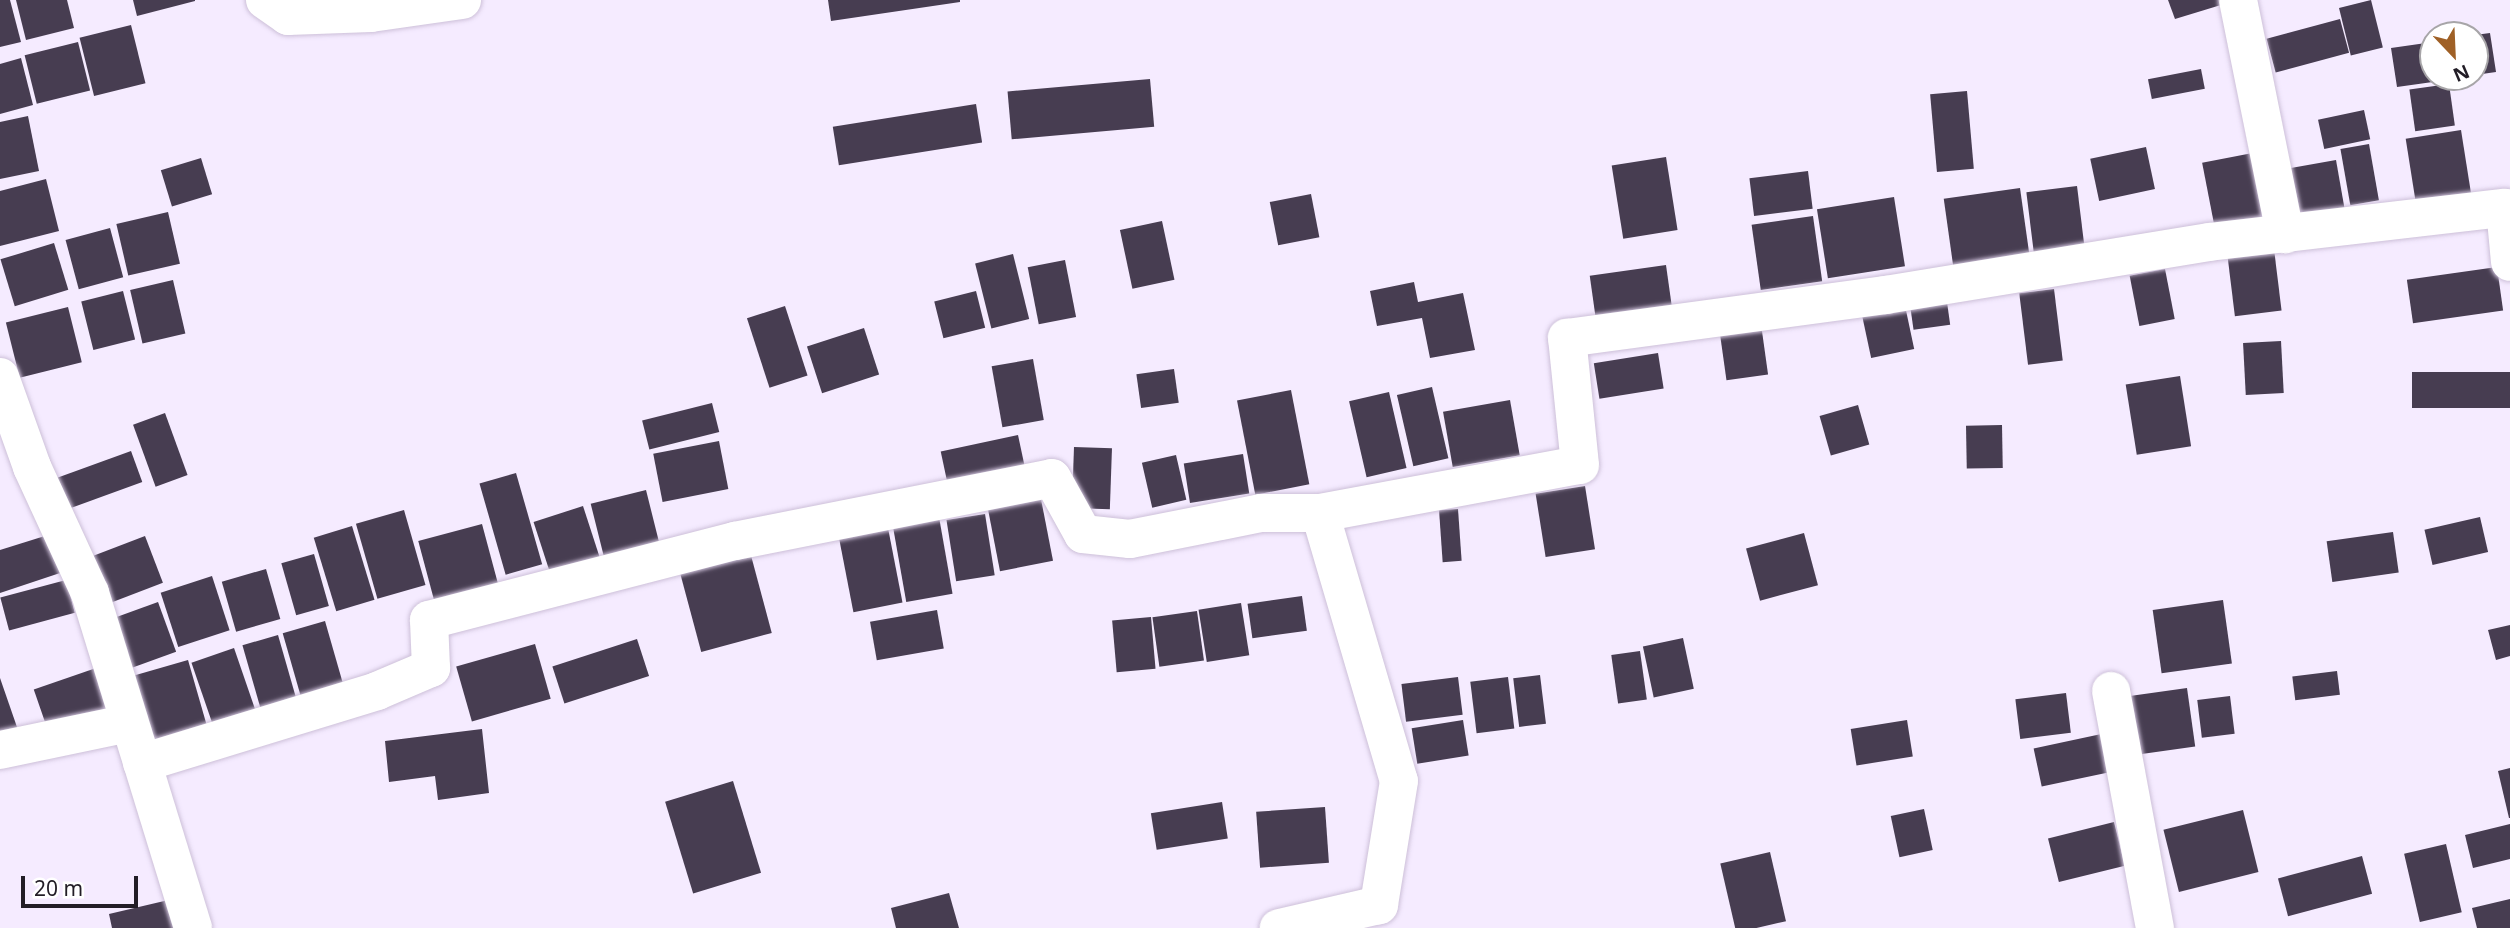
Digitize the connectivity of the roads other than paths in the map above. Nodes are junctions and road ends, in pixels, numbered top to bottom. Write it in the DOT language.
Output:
graph roads {
  1 [pos="265,0"];
  2 [pos="462,0"];
  3 [pos="2238,0"];
  4 [pos="2508,205"];
  5 [pos="2285,234"];
  6 [pos="2510,262"];
  7 [pos="0,377"];
  8 [pos="1320,513"];
  9 [pos="2111,691"];
  10 [pos="128,723"];
  11 [pos="0,750"];
  12 [pos="142,763"];
  13 [pos="194,928"];
  14 [pos="1279,928"];
  15 [pos="2155,928"];
  1 -- 2 [label="street"];
  3 -- 5 [label="street"];
  4 -- 5 [label="street"];
  4 -- 6 [label="street"];
  5 -- 8 [label="street"];
  7 -- 10 [label="street"];
  8 -- 12 [label="street"];
  8 -- 14 [label="street"];
  9 -- 15 [label="street"];
  10 -- 11 [label="street"];
  10 -- 12 [label="street"];
  12 -- 13 [label="street"];
}
